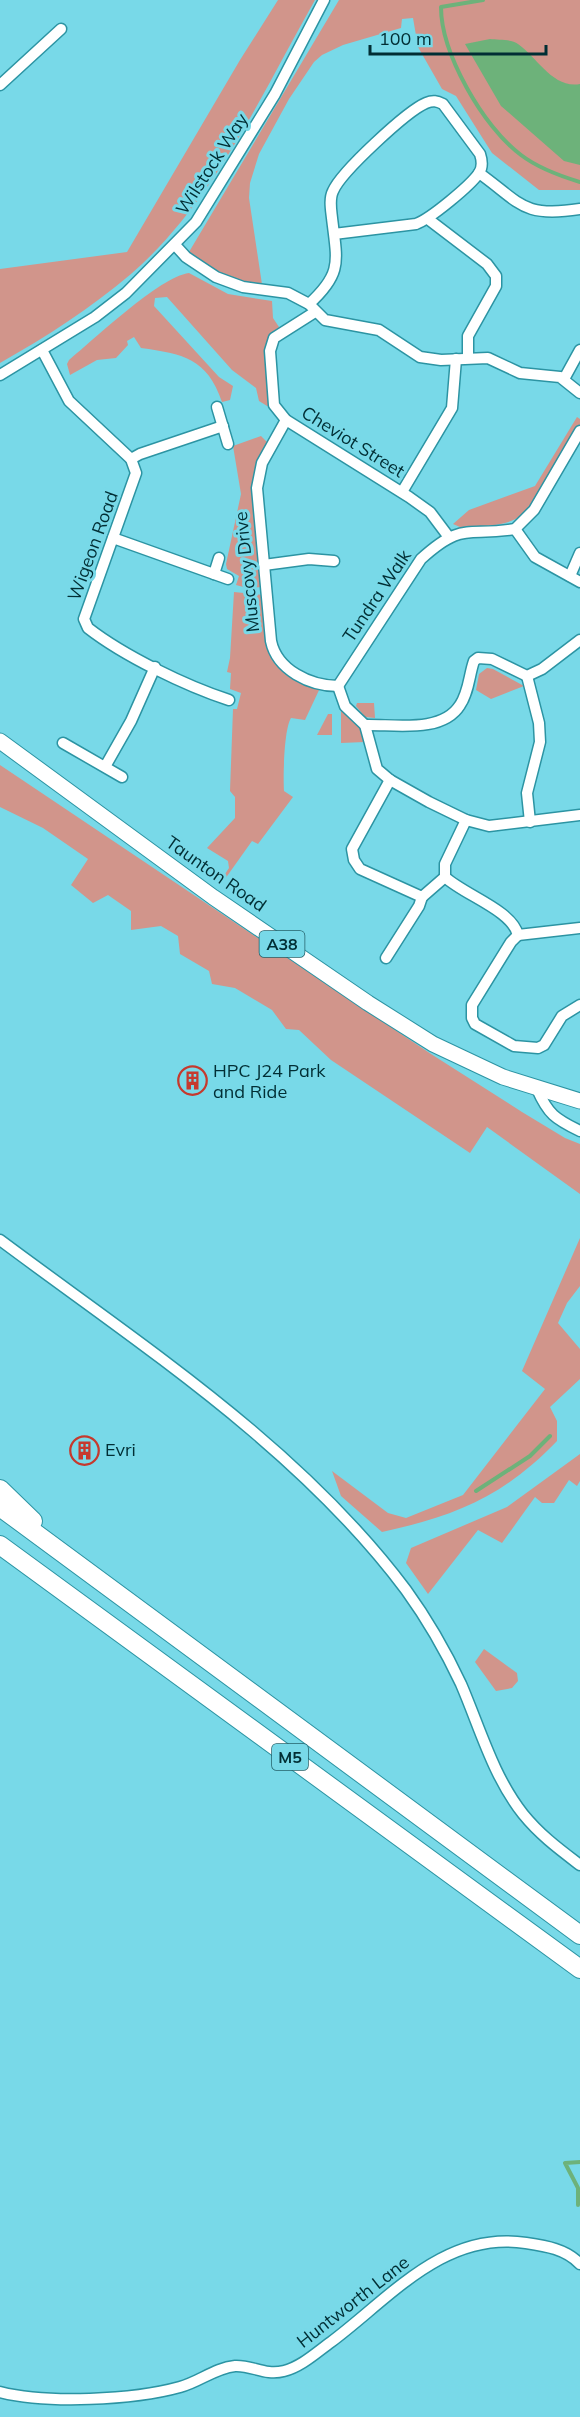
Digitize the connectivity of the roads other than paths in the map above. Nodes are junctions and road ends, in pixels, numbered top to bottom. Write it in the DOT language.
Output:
graph roads {
  1 [pos="324,0"];
  2 [pos="61,29"];
  3 [pos="0,86"];
  4 [pos="479,173"];
  5 [pos="580,209"];
  6 [pos="428,219"];
  7 [pos="334,234"];
  8 [pos="175,245"];
  9 [pos="312,308"];
  10 [pos="42,350"];
  11 [pos="580,350"];
  12 [pos="468,357"];
  13 [pos="456,359"];
  14 [pos="0,375"];
  15 [pos="564,379"];
  16 [pos="580,393"];
  17 [pos="217,407"];
  18 [pos="286,420"];
  19 [pos="223,426"];
  20 [pos="580,431"];
  21 [pos="228,444"];
  22 [pos="131,459"];
  23 [pos="402,492"];
  24 [pos="515,529"];
  25 [pos="448,536"];
  26 [pos="113,538"];
  27 [pos="580,553"];
  28 [pos="219,558"];
  29 [pos="334,561"];
  30 [pos="264,565"];
  31 [pos="214,574"];
  32 [pos="570,576"];
  33 [pos="228,579"];
  34 [pos="580,582"];
  35 [pos="580,640"];
  36 [pos="155,668"];
  37 [pos="527,676"];
  38 [pos="338,686"];
  39 [pos="229,700"];
  40 [pos="364,725"];
  41 [pos="63,743"];
  42 [pos="2,744"];
  43 [pos="106,765"];
  44 [pos="122,777"];
  45 [pos="390,780"];
  46 [pos="580,815"];
  47 [pos="466,820"];
  48 [pos="530,822"];
  49 [pos="445,877"];
  50 [pos="422,897"];
  51 [pos="580,928"];
  52 [pos="518,935"];
  53 [pos="386,958"];
  54 [pos="580,1005"];
  55 [pos="537,1089"];
  56 [pos="580,1101"];
  57 [pos="580,1131"];
  58 [pos="0,1240"];
  59 [pos="0,1489"];
  60 [pos="0,1507"];
  61 [pos="0,1545"];
  62 [pos="64,1552"];
  63 [pos="580,1866"];
  64 [pos="580,1935"];
  65 [pos="580,1969"];
  66 [pos="580,2264"];
  67 [pos="0,2392"];
  1 -- 8 [label="street, Wilstock Way"];
  2 -- 3 [label="street"];
  4 -- 5 [label="street"];
  4 -- 6 [label="street"];
  4 -- 7 [label="street"];
  6 -- 7 [label="street"];
  6 -- 12 [label="street"];
  7 -- 9 [label="street"];
  8 -- 9 [label="street"];
  8 -- 10 [label="street, Wilstock Way"];
  9 -- 13 [label="street"];
  9 -- 18 [label="street, Cheviot Street"];
  10 -- 14 [label="street, Wilstock Way"];
  10 -- 22 [label="street"];
  11 -- 15 [label="street"];
  12 -- 13 [label="street"];
  12 -- 15 [label="street"];
  13 -- 23 [label="street"];
  15 -- 16 [label="street"];
  17 -- 19 [label="street"];
  18 -- 23 [label="street, Cheviot Street"];
  18 -- 30 [label="street, Muscovy Drive"];
  19 -- 21 [label="street"];
  19 -- 22 [label="street"];
  20 -- 24 [label="street"];
  22 -- 26 [label="street, Wigeon Road"];
  23 -- 25 [label="street, Cheviot Street"];
  24 -- 25 [label="street"];
  24 -- 32 [label="street"];
  25 -- 38 [label="street, Tundra Walk"];
  26 -- 31 [label="street"];
  26 -- 36 [label="street, Wigeon Road"];
  27 -- 32 [label="street"];
  28 -- 31 [label="street"];
  29 -- 30 [label="street"];
  30 -- 38 [label="street, Muscovy Drive"];
  31 -- 33 [label="street"];
  32 -- 34 [label="street"];
  35 -- 37 [label="street"];
  36 -- 39 [label="street, Wigeon Road"];
  36 -- 43 [label="street"];
  37 -- 40 [label="street"];
  37 -- 48 [label="street"];
  38 -- 40 [label="street"];
  40 -- 45 [label="street"];
  41 -- 43 [label="street"];
  42 -- 55 [label="main road, Taunton Road / A38"];
  43 -- 44 [label="street"];
  45 -- 47 [label="street"];
  45 -- 50 [label="street"];
  46 -- 48 [label="street"];
  47 -- 48 [label="street"];
  47 -- 49 [label="street"];
  49 -- 50 [label="street"];
  49 -- 52 [label="street"];
  50 -- 53 [label="street"];
  51 -- 52 [label="street"];
  52 -- 54 [label="street"];
  55 -- 56 [label="main road, Taunton Road / A38"];
  55 -- 57 [label="street"];
  58 -- 63 [label="street"];
  59 -- 62 [label="highway, M5"];
  60 -- 62 [label="highway, M5"];
  61 -- 65 [label="highway, M5"];
  62 -- 64 [label="highway, M5"];
  66 -- 67 [label="street, Huntworth Lane"];
}
